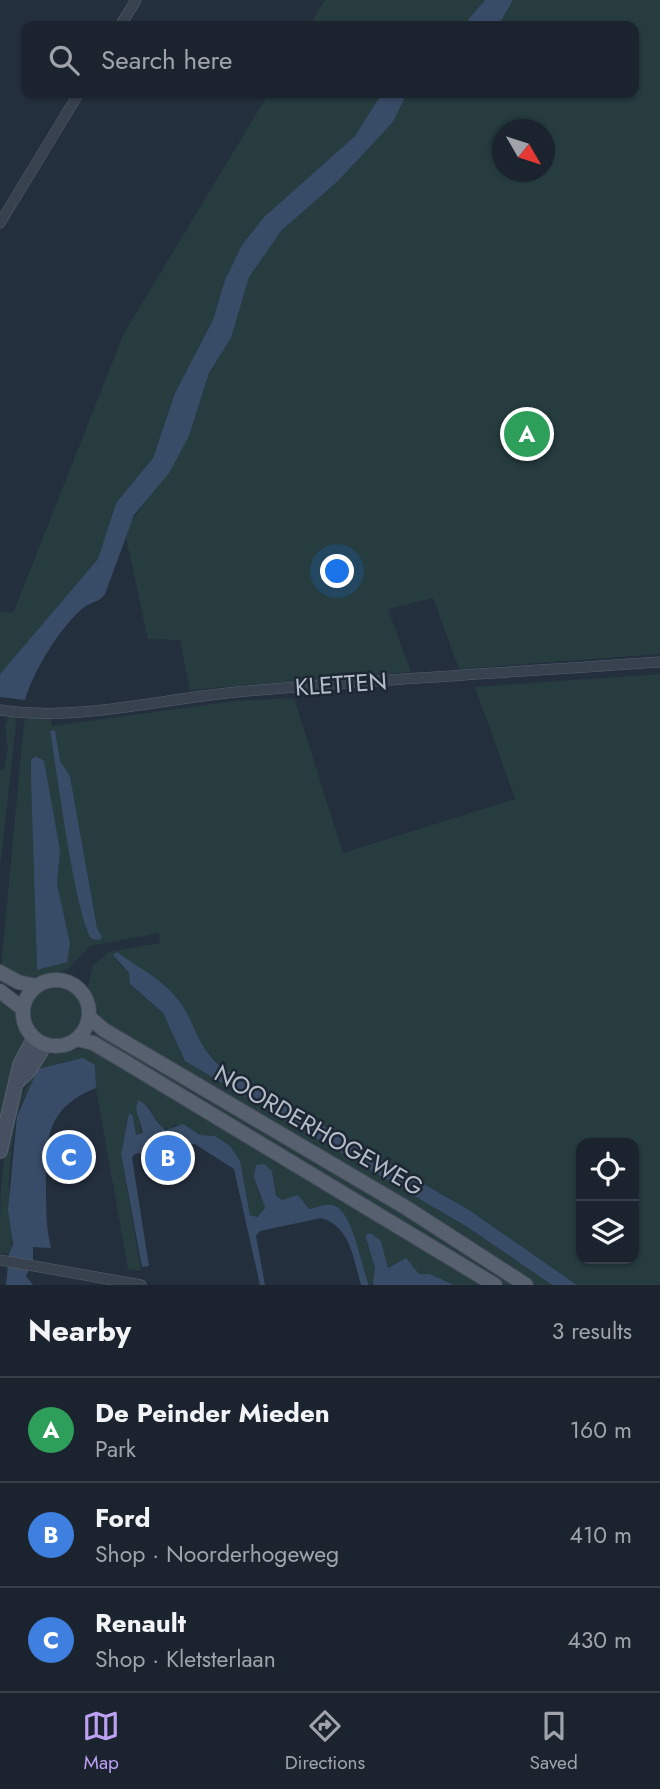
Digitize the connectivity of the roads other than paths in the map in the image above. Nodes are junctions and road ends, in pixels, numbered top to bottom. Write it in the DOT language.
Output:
graph roads {
  1 [pos="136,0"];
  2 [pos="123,21"];
  3 [pos="76,98"];
  4 [pos="0,222"];
  5 [pos="660,662"];
  6 [pos="0,710"];
  7 [pos="0,972"];
  8 [pos="36,986"];
  9 [pos="0,991"];
  10 [pos="23,1009"];
  11 [pos="89,1017"];
  12 [pos="77,1039"];
  13 [pos="39,1042"];
  14 [pos="0,1151"];
  15 [pos="0,1260"];
  16 [pos="120,1283"];
  17 [pos="141,1285"];
  18 [pos="495,1285"];
  19 [pos="526,1285"];
  1 -- 2 [label="street"];
  3 -- 4 [label="street"];
  5 -- 6 [label="street, KLETTEN"];
  7 -- 8 [label="main road"];
  8 -- 10 [label="main road"];
  8 -- 11 [label="main road"];
  9 -- 10 [label="main road"];
  10 -- 13 [label="main road"];
  11 -- 12 [label="main road"];
  11 -- 19 [label="main road, NOORDERHOGEWEG"];
  12 -- 13 [label="main road"];
  12 -- 18 [label="main road, NOORDERHOGEWEG"];
  13 -- 14 [label="main road"];
  15 -- 16 [label="street"];
  16 -- 17 [label="street"];
}
